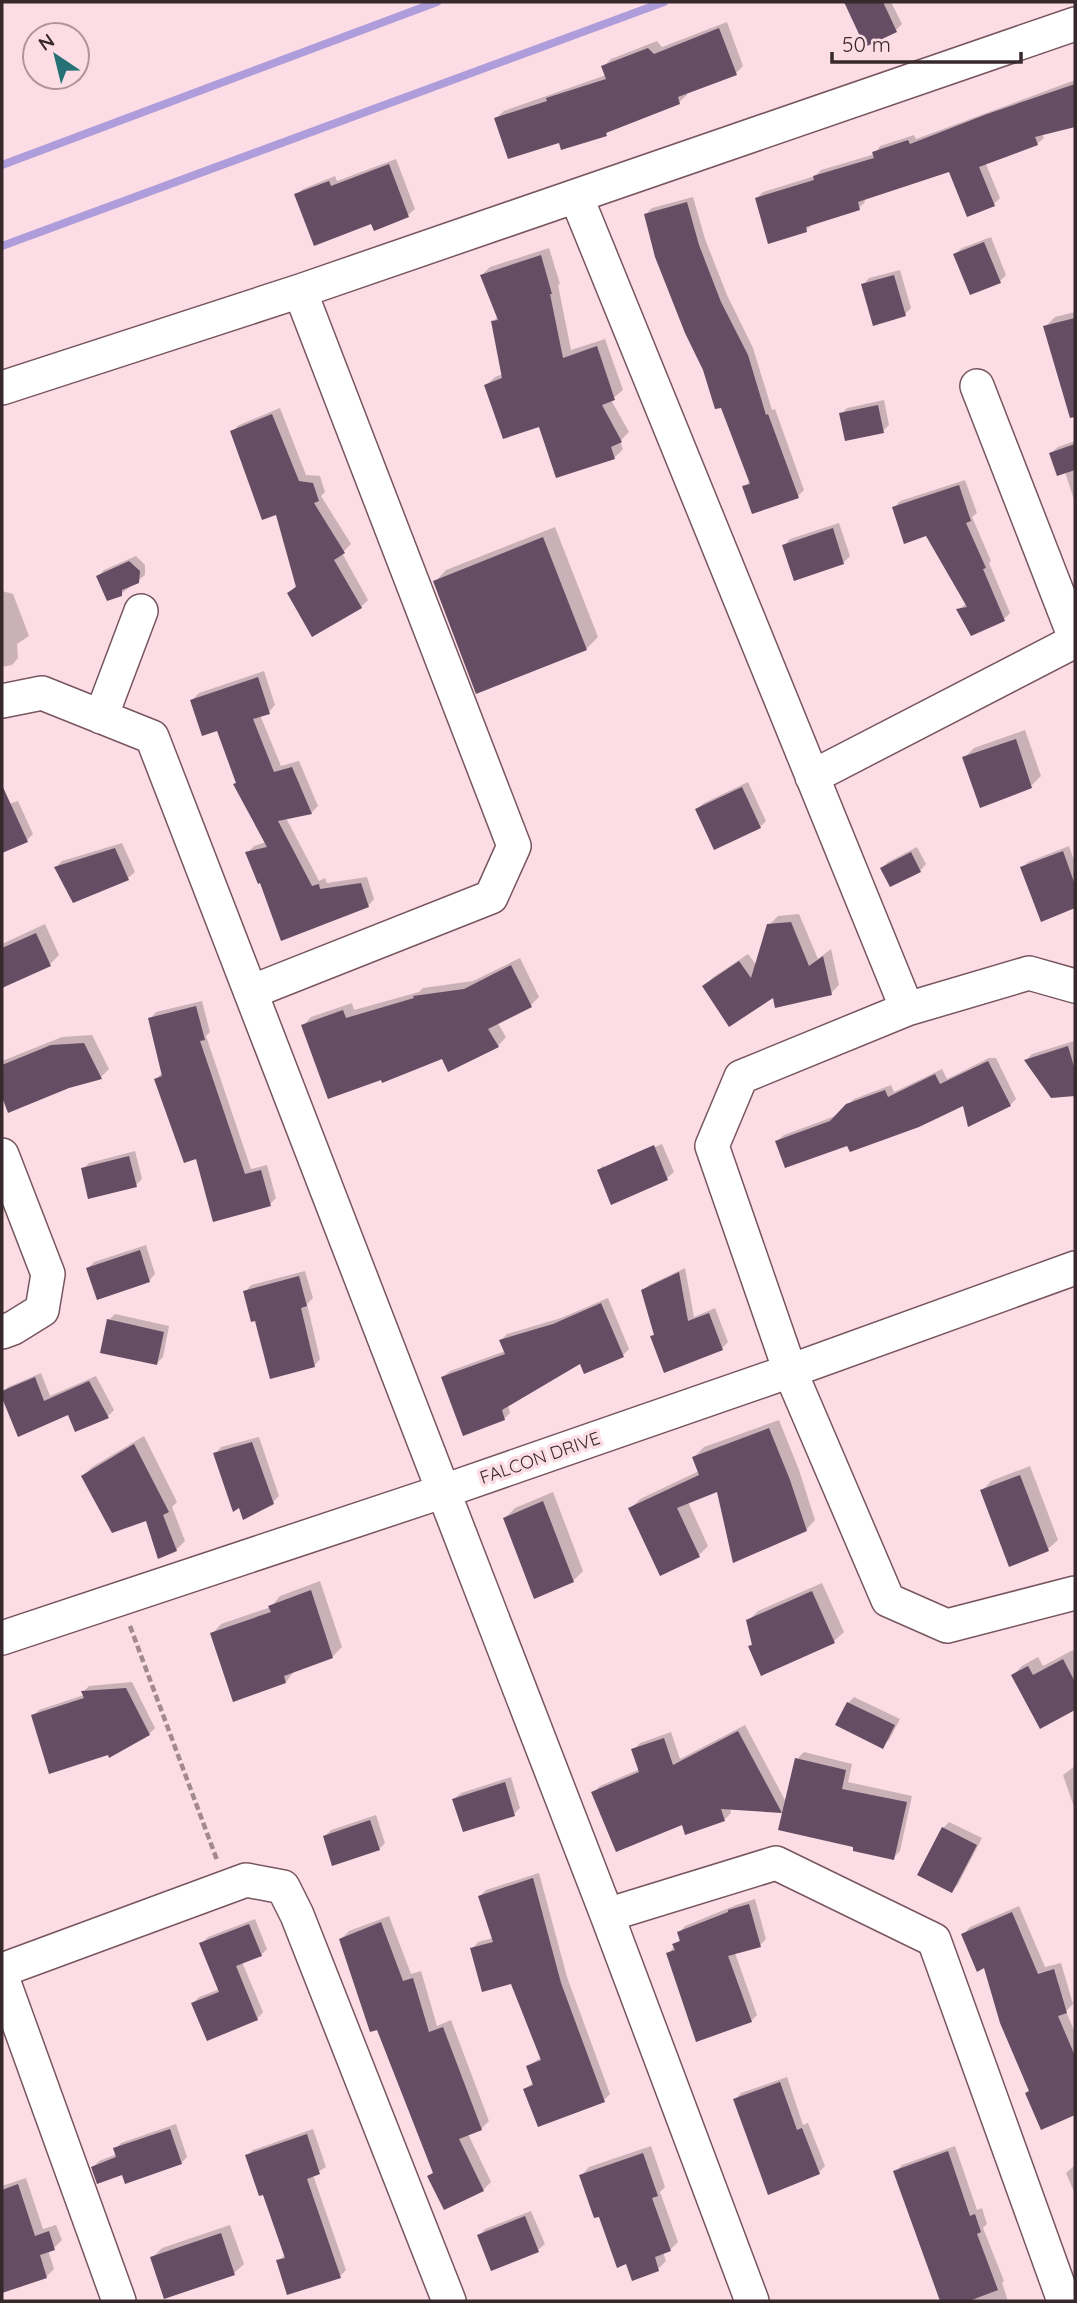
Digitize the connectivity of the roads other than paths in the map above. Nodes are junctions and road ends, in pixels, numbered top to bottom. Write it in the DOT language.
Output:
graph roads {
  1 [pos="1075,24"];
  2 [pos="576,196"];
  3 [pos="300,291"];
  4 [pos="977,386"];
  5 [pos="2,388"];
  6 [pos="141,611"];
  7 [pos="1075,640"];
  8 [pos="2,701"];
  9 [pos="101,717"];
  10 [pos="812,777"];
  11 [pos="1075,986"];
  12 [pos="251,992"];
  13 [pos="907,1009"];
  14 [pos="2,1155"];
  15 [pos="1075,1268"];
  16 [pos="2,1332"];
  17 [pos="790,1371"];
  18 [pos="444,1491"];
  19 [pos="1075,1593"];
  20 [pos="2,1638"];
  21 [pos="607,1915"];
  22 [pos="2,1970"];
  23 [pos="2,1977"];
  24 [pos="119,2301"];
  25 [pos="449,2301"];
  26 [pos="752,2301"];
  27 [pos="1065,2301"];
  1 -- 2 [label="street"];
  2 -- 3 [label="street"];
  2 -- 10 [label="street"];
  3 -- 5 [label="street"];
  3 -- 12 [label="street"];
  4 -- 7 [label="street"];
  6 -- 9 [label="street"];
  7 -- 10 [label="street"];
  8 -- 9 [label="street"];
  9 -- 12 [label="street"];
  10 -- 13 [label="street"];
  11 -- 13 [label="street"];
  12 -- 18 [label="street"];
  13 -- 17 [label="street"];
  14 -- 16 [label="street"];
  15 -- 17 [label="street, FALCON DRIVE"];
  17 -- 18 [label="street, FALCON DRIVE"];
  17 -- 19 [label="street"];
  18 -- 20 [label="street, FALCON DRIVE"];
  18 -- 21 [label="street"];
  21 -- 26 [label="street"];
  21 -- 27 [label="street"];
  22 -- 25 [label="street"];
  23 -- 24 [label="street"];
}
